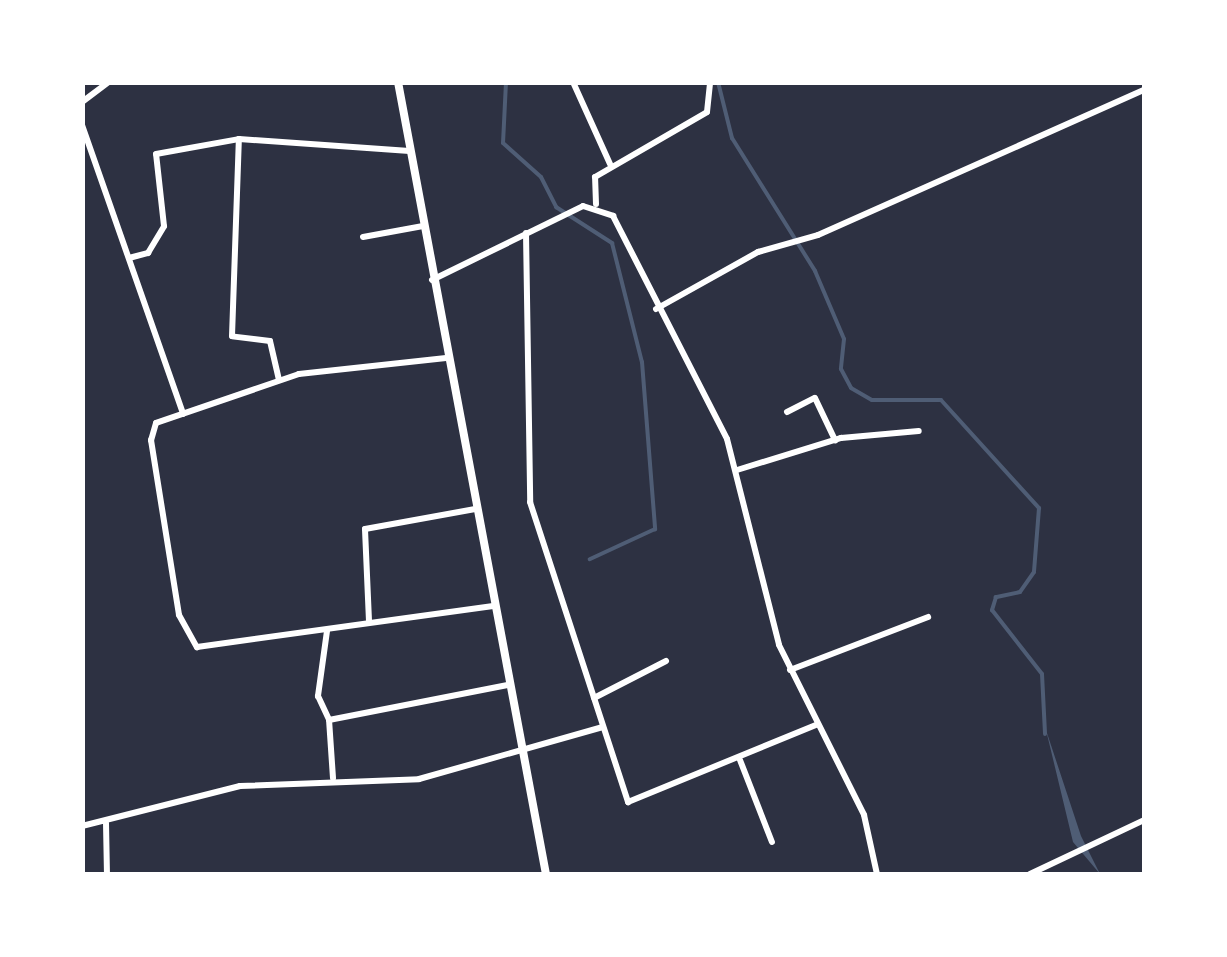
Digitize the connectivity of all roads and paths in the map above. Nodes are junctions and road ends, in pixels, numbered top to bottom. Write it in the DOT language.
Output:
graph roads {
  1 [pos="109,82"];
  2 [pos="398,82"];
  3 [pos="573,82"];
  4 [pos="710,82"];
  5 [pos="1144,90"];
  6 [pos="82,102"];
  7 [pos="82,125"];
  8 [pos="238,139"];
  9 [pos="410,151"];
  10 [pos="610,164"];
  11 [pos="596,204"];
  12 [pos="423,226"];
  13 [pos="526,233"];
  14 [pos="364,237"];
  15 [pos="128,258"];
  16 [pos="432,280"];
  17 [pos="656,309"];
  18 [pos="446,358"];
  19 [pos="279,380"];
  20 [pos="786,412"];
  21 [pos="183,414"];
  22 [pos="920,430"];
  23 [pos="835,440"];
  24 [pos="738,470"];
  25 [pos="474,509"];
  26 [pos="493,606"];
  27 [pos="928,618"];
  28 [pos="369,621"];
  29 [pos="327,631"];
  30 [pos="666,661"];
  31 [pos="790,670"];
  32 [pos="508,685"];
  33 [pos="594,698"];
  34 [pos="330,720"];
  35 [pos="818,724"];
  36 [pos="603,727"];
  37 [pos="524,754"];
  38 [pos="740,760"];
  39 [pos="333,778"];
  40 [pos="1144,820"];
  41 [pos="106,823"];
  42 [pos="82,826"];
  43 [pos="772,842"];
  44 [pos="106,874"];
  45 [pos="546,874"];
  46 [pos="877,874"];
  47 [pos="1030,874"];
  1 -- 6 [label="street"];
  2 -- 9 [label="street"];
  3 -- 10 [label="street"];
  4 -- 10 [label="street"];
  5 -- 17 [label="street"];
  7 -- 15 [label="street"];
  8 -- 9 [label="street"];
  8 -- 15 [label="street"];
  8 -- 19 [label="street"];
  9 -- 12 [label="street"];
  10 -- 11 [label="street"];
  11 -- 13 [label="street"];
  11 -- 17 [label="street"];
  12 -- 14 [label="street"];
  12 -- 16 [label="street"];
  13 -- 16 [label="street"];
  13 -- 33 [label="street"];
  15 -- 21 [label="street"];
  16 -- 18 [label="street"];
  17 -- 24 [label="street"];
  18 -- 19 [label="street"];
  18 -- 25 [label="street"];
  19 -- 21 [label="street"];
  20 -- 23 [label="street"];
  21 -- 29 [label="street"];
  22 -- 23 [label="street"];
  23 -- 24 [label="street"];
  24 -- 31 [label="street"];
  25 -- 26 [label="street"];
  25 -- 28 [label="street"];
  26 -- 28 [label="street"];
  26 -- 32 [label="street"];
  27 -- 31 [label="street"];
  28 -- 29 [label="street"];
  29 -- 34 [label="street"];
  30 -- 33 [label="street"];
  31 -- 35 [label="street"];
  32 -- 34 [label="street"];
  32 -- 37 [label="street"];
  33 -- 36 [label="street"];
  34 -- 39 [label="street"];
  35 -- 38 [label="street"];
  35 -- 46 [label="street"];
  36 -- 37 [label="street"];
  36 -- 38 [label="street"];
  37 -- 39 [label="street"];
  37 -- 45 [label="street"];
  38 -- 43 [label="street"];
  39 -- 41 [label="street"];
  40 -- 47 [label="street"];
  41 -- 42 [label="street"];
  41 -- 44 [label="street"];
}
